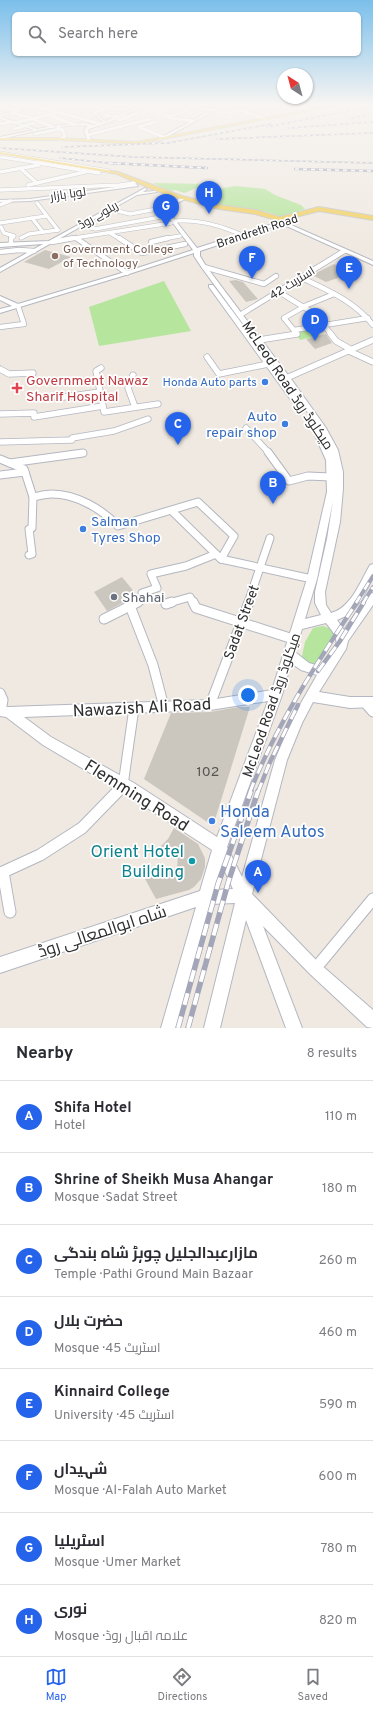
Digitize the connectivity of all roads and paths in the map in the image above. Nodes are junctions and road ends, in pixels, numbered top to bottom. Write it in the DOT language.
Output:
graph roads {
  1 [pos="0,155"];
  2 [pos="45,164"];
  3 [pos="20,168"];
  4 [pos="90,170"];
  5 [pos="108,171"];
  6 [pos="0,172"];
  7 [pos="37,183"];
  8 [pos="135,184"];
  9 [pos="9,189"];
  10 [pos="145,189"];
  11 [pos="0,190"];
  12 [pos="155,192"];
  13 [pos="134,195"];
  14 [pos="180,199"];
  15 [pos="0,201"];
  16 [pos="10,201"];
  17 [pos="37,203"];
  18 [pos="0,204"];
  19 [pos="162,208"];
  20 [pos="109,209"];
  21 [pos="323,210"];
  22 [pos="130,214"];
  23 [pos="46,216"];
  24 [pos="166,216"];
  25 [pos="32,218"];
  26 [pos="373,218"];
  27 [pos="139,221"];
  28 [pos="173,222"];
  29 [pos="282,222"];
  30 [pos="1,225"];
  31 [pos="81,225"];
  32 [pos="43,232"];
  33 [pos="110,233"];
  34 [pos="242,235"];
  35 [pos="180,236"];
  36 [pos="21,238"];
  37 [pos="75,238"];
  38 [pos="52,242"];
  39 [pos="151,242"];
  40 [pos="11,244"];
  41 [pos="185,244"];
  42 [pos="0,245"];
  43 [pos="9,251"];
  44 [pos="34,251"];
  45 [pos="344,251"];
  46 [pos="0,252"];
  47 [pos="194,252"];
  48 [pos="0,256"];
  49 [pos="373,263"];
  50 [pos="204,267"];
  51 [pos="0,270"];
  52 [pos="127,274"];
  53 [pos="276,276"];
  54 [pos="302,278"];
  55 [pos="279,292"];
  56 [pos="334,294"];
  57 [pos="0,298"];
  58 [pos="18,306"];
  59 [pos="230,306"];
  60 [pos="302,307"];
  61 [pos="0,311"];
  62 [pos="240,315"];
  63 [pos="368,318"];
  64 [pos="373,324"];
  65 [pos="324,325"];
  66 [pos="0,327"];
  67 [pos="296,332"];
  68 [pos="259,340"];
  69 [pos="373,340"];
  70 [pos="350,350"];
  71 [pos="207,358"];
  72 [pos="373,362"];
  73 [pos="268,364"];
  74 [pos="101,368"];
  75 [pos="1,371"];
  76 [pos="33,373"];
  77 [pos="133,375"];
  78 [pos="283,379"];
  79 [pos="100,392"];
  80 [pos="57,398"];
  81 [pos="158,404"];
  82 [pos="103,406"];
  83 [pos="135,407"];
  84 [pos="0,414"];
  85 [pos="148,419"];
  86 [pos="246,428"];
  87 [pos="0,442"];
  88 [pos="83,453"];
  89 [pos="0,459"];
  90 [pos="8,463"];
  91 [pos="0,464"];
  92 [pos="25,472"];
  93 [pos="0,475"];
  94 [pos="331,477"];
  95 [pos="33,497"];
  96 [pos="172,511"];
  97 [pos="270,538"];
  98 [pos="29,555"];
  99 [pos="219,557"];
  100 [pos="261,568"];
  101 [pos="373,568"];
  102 [pos="312,578"];
  103 [pos="373,597"];
  104 [pos="166,604"];
  105 [pos="130,606"];
  106 [pos="328,618"];
  107 [pos="104,619"];
  108 [pos="242,622"];
  109 [pos="298,626"];
  110 [pos="293,639"];
  111 [pos="343,639"];
  112 [pos="289,653"];
  113 [pos="325,672"];
  114 [pos="0,693"];
  115 [pos="276,695"];
  116 [pos="310,696"];
  117 [pos="210,705"];
  118 [pos="370,706"];
  119 [pos="164,707"];
  120 [pos="134,708"];
  121 [pos="3,711"];
  122 [pos="123,785"];
  123 [pos="220,847"];
  124 [pos="244,896"];
  125 [pos="205,897"];
  126 [pos="373,899"];
  127 [pos="10,912"];
  128 [pos="0,965"];
  129 [pos="315,969"];
  130 [pos="373,1021"];
  131 [pos="169,1028"];
  132 [pos="212,1028"];
  133 [pos="294,1028"];
  1 -- 2 [label="street"];
  1 -- 4 [label="main road"];
  1 -- 5 [label="street"];
  2 -- 3 [label="street"];
  2 -- 4 [label="street"];
  3 -- 6 [label="street"];
  3 -- 7 [label="street"];
  4 -- 5 [label="main road"];
  4 -- 7 [label="street"];
  4 -- 8 [label="main road"];
  5 -- 14 [label="main road"];
  7 -- 9 [label="street"];
  8 -- 9 [label="street"];
  8 -- 10 [label="main road"];
  8 -- 16 [label="main road, لوہا بازار"];
  9 -- 11 [label="street"];
  10 -- 12 [label="main road"];
  10 -- 13 [label="main road, ریلوے روڈ"];
  12 -- 13 [label="main road, ریلوے روڈ"];
  12 -- 14 [label="main road"];
  13 -- 20 [label="main road, ریلوے روڈ"];
  14 -- 19 [label="main road"];
  14 -- 21 [label="main road"];
  14 -- 28 [label="main road, McLeod Road میکلوڈ روڈ"];
  14 -- 29 [label="main road"];
  15 -- 16 [label="main road, لوہا بازار"];
  16 -- 18 [label="street"];
  17 -- 23 [label="street"];
  19 -- 22 [label="street"];
  19 -- 24 [label="main road, McLeod Road میکلوڈ روڈ"];
  20 -- 22 [label="street"];
  20 -- 31 [label="main road, ریلوے روڈ"];
  21 -- 26 [label="main road"];
  21 -- 29 [label="main road, Brandreth Road"];
  22 -- 27 [label="street"];
  23 -- 25 [label="street"];
  23 -- 32 [label="street"];
  24 -- 27 [label="street"];
  24 -- 28 [label="main road, McLeod Road میکلوڈ روڈ"];
  25 -- 30 [label="street"];
  25 -- 32 [label="street"];
  27 -- 31 [label="street"];
  28 -- 33 [label="street"];
  28 -- 34 [label="street"];
  28 -- 35 [label="main road, McLeod Road میکلوڈ روڈ"];
  28 -- 47 [label="main road, McLeod Road میکلوڈ روڈ"];
  29 -- 34 [label="main road, Brandreth Road"];
  29 -- 45 [label="main road"];
  30 -- 40 [label="street"];
  31 -- 38 [label="main road, ریلوے روڈ"];
  32 -- 36 [label="street"];
  33 -- 37 [label="street"];
  33 -- 41 [label="street"];
  34 -- 47 [label="main road, Brandreth Road"];
  35 -- 39 [label="street"];
  35 -- 41 [label="main road, McLeod Road میکلوڈ روڈ"];
  37 -- 38 [label="street"];
  37 -- 52 [label="street"];
  38 -- 40 [label="main road"];
  38 -- 44 [label="main road, ریلوے روڈ"];
  40 -- 42 [label="main road"];
  41 -- 47 [label="main road, McLeod Road میکلوڈ روڈ"];
  43 -- 44 [label="street"];
  43 -- 46 [label="street"];
  43 -- 48 [label="street"];
  44 -- 51 [label="main road, ریلوے روڈ"];
  45 -- 49 [label="main road"];
  45 -- 54 [label="street, اسٹریٹ 42"];
  47 -- 50 [label="main road, McLeod Road میکلوڈ روڈ"];
  47 -- 52 [label="main road, Brandreth Road"];
  47 -- 59 [label="main road, McLeod Road میکلوڈ روڈ"];
  50 -- 53 [label="street"];
  50 -- 59 [label="main road, McLeod Road میکلوڈ روڈ"];
  52 -- 58 [label="main road, Brandreth Road"];
  54 -- 55 [label="street, اسٹریٹ 42"];
  54 -- 56 [label="street"];
  55 -- 60 [label="street"];
  55 -- 62 [label="street, اسٹریٹ 42"];
  56 -- 60 [label="street"];
  56 -- 63 [label="street"];
  57 -- 58 [label="main road"];
  58 -- 61 [label="main road, Brandreth Road"];
  58 -- 66 [label="street"];
  59 -- 62 [label="main road, McLeod Road میکلوڈ روڈ"];
  59 -- 73 [label="main road, McLeod Road میکلوڈ روڈ"];
  60 -- 65 [label="street"];
  60 -- 67 [label="street"];
  62 -- 68 [label="main road, McLeod Road میکلوڈ روڈ"];
  63 -- 64 [label="street"];
  63 -- 65 [label="street"];
  65 -- 67 [label="street"];
  65 -- 70 [label="street"];
  67 -- 68 [label="street"];
  68 -- 78 [label="main road, McLeod Road میکلوڈ روڈ"];
  69 -- 70 [label="street"];
  70 -- 72 [label="street"];
  70 -- 78 [label="street"];
  71 -- 73 [label="street"];
  73 -- 78 [label="main road, McLeod Road میکلوڈ روڈ"];
  74 -- 79 [label="street"];
  75 -- 76 [label="street"];
  77 -- 83 [label="street"];
  78 -- 94 [label="main road, McLeod Road میکلوڈ روڈ"];
  78 -- 106 [label="main road, McLeod Road میکلوڈ روڈ"];
  79 -- 80 [label="street"];
  79 -- 82 [label="street"];
  81 -- 83 [label="street"];
  82 -- 83 [label="street"];
  82 -- 84 [label="street"];
  85 -- 87 [label="street"];
  86 -- 94 [label="street"];
  88 -- 90 [label="street"];
  89 -- 90 [label="street"];
  90 -- 91 [label="street"];
  90 -- 92 [label="street"];
  92 -- 93 [label="street"];
  92 -- 95 [label="street"];
  94 -- 102 [label="main road, McLeod Road میکلوڈ روڈ"];
  95 -- 96 [label="street"];
  95 -- 98 [label="street"];
  96 -- 99 [label="street"];
  96 -- 99 [label="street"];
  97 -- 100 [label="street, Sadat Street"];
  99 -- 100 [label="street"];
  99 -- 105 [label="street"];
  100 -- 102 [label="street"];
  100 -- 108 [label="street, Sadat Street"];
  101 -- 106 [label="main road"];
  102 -- 109 [label="main road, McLeod Road میکلوڈ روڈ"];
  103 -- 111 [label="main road"];
  104 -- 108 [label="street"];
  105 -- 107 [label="street"];
  105 -- 119 [label="street"];
  106 -- 109 [label="main road"];
  106 -- 111 [label="main road, McLeod Road میکلوڈ روڈ"];
  108 -- 110 [label="street"];
  108 -- 117 [label="street, Sadat Street"];
  109 -- 110 [label="main road, McLeod Road میکلوڈ روڈ"];
  110 -- 112 [label="main road, McLeod Road میکلوڈ روڈ"];
  111 -- 113 [label="main road, McLeod Road میکلوڈ روڈ"];
  112 -- 113 [label="main road"];
  112 -- 115 [label="main road, McLeod Road میکلوڈ روڈ"];
  113 -- 116 [label="main road, McLeod Road میکلوڈ روڈ"];
  114 -- 121 [label="street"];
  115 -- 117 [label="main road, Nawazish Ali Road"];
  115 -- 123 [label="main road, McLeod Road میکلوڈ روڈ"];
  116 -- 118 [label="main road"];
  116 -- 124 [label="main road, McLeod Road میکلوڈ روڈ"];
  117 -- 119 [label="main road, Nawazish Ali Road"];
  119 -- 120 [label="main road, Nawazish Ali Road"];
  120 -- 121 [label="main road, Nawazish Ali Road"];
  120 -- 122 [label="street"];
  121 -- 122 [label="main road, Flemming Road"];
  122 -- 123 [label="main road, Flemming Road"];
  122 -- 127 [label="street"];
  123 -- 124 [label="main road"];
  123 -- 125 [label="main road, McLeod Road میکلوڈ روڈ"];
  124 -- 125 [label="main road, شاہ ابوالمعالی روڈ"];
  124 -- 129 [label="main road"];
  124 -- 132 [label="main road, McLeod Road میکلوڈ روڈ"];
  124 -- 133 [label="main road"];
  125 -- 128 [label="main road, شاہ ابوالمعالی روڈ"];
  125 -- 131 [label="main road, McLeod Road میکلوڈ روڈ"];
  126 -- 129 [label="street"];
  129 -- 130 [label="main road"];
}
